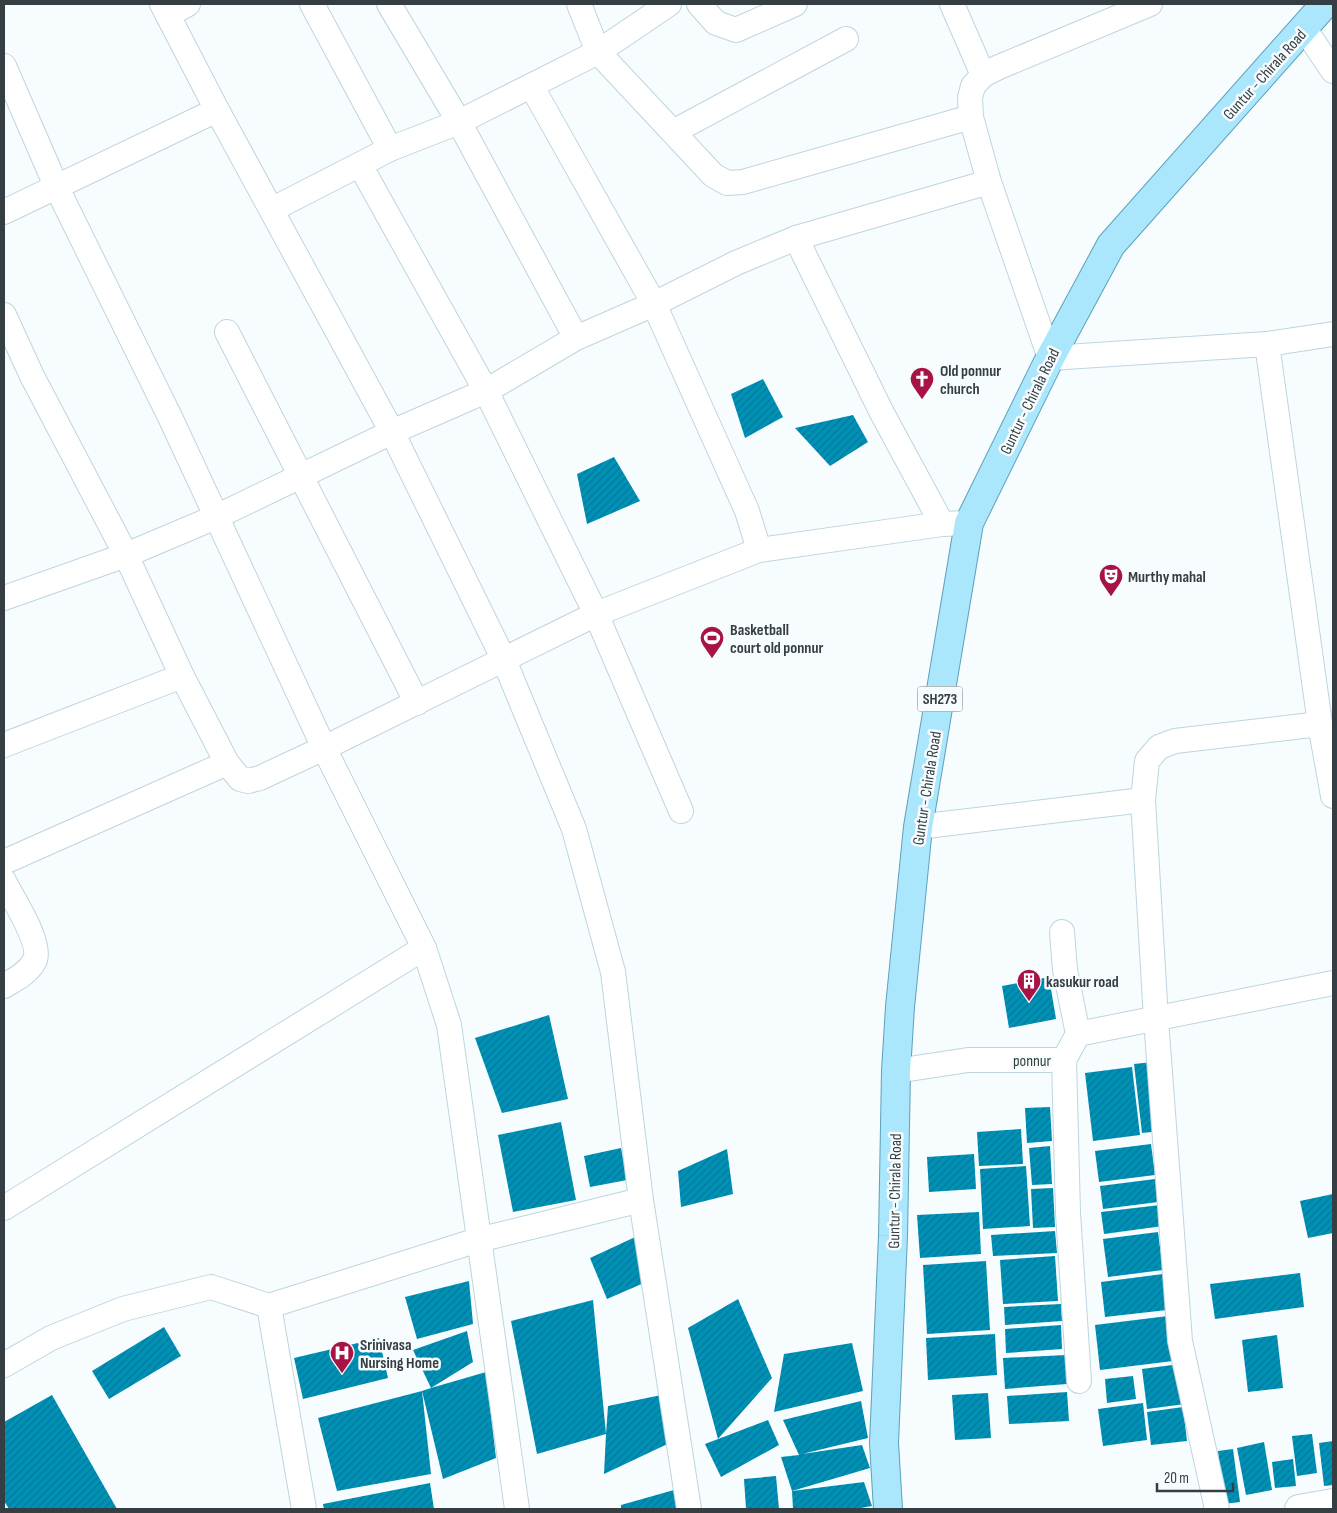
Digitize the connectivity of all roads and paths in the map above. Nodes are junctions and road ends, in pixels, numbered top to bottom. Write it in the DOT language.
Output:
graph roads {
  1 [pos="312,4"];
  2 [pos="389,4"];
  3 [pos="579,4"];
  4 [pos="669,4"];
  5 [pos="699,4"];
  6 [pos="795,4"];
  7 [pos="952,4"];
  8 [pos="1150,4"];
  9 [pos="1325,4"];
  10 [pos="173,7"];
  11 [pos="1304,28"];
  12 [pos="846,39"];
  13 [pos="598,52"];
  14 [pos="4,66"];
  15 [pos="1333,71"];
  16 [pos="983,76"];
  17 [pos="532,86"];
  18 [pos="217,110"];
  19 [pos="971,117"];
  20 [pos="459,122"];
  21 [pos="673,132"];
  22 [pos="390,149"];
  23 [pos="360,165"];
  24 [pos="989,182"];
  25 [pos="57,188"];
  26 [pos="273,209"];
  27 [pos="4,212"];
  28 [pos="796,238"];
  29 [pos="654,304"];
  30 [pos="4,315"];
  31 [pos="227,332"];
  32 [pos="1333,334"];
  33 [pos="576,338"];
  34 [pos="1267,344"];
  35 [pos="1050,358"];
  36 [pos="486,391"];
  37 [pos="392,432"];
  38 [pos="300,476"];
  39 [pos="216,517"];
  40 [pos="970,523"];
  41 [pos="942,524"];
  42 [pos="758,550"];
  43 [pos="126,556"];
  44 [pos="4,598"];
  45 [pos="596,614"];
  46 [pos="504,660"];
  47 [pos="182,676"];
  48 [pos="417,703"];
  49 [pos="1320,724"];
  50 [pos="4,745"];
  51 [pos="324,748"];
  52 [pos="227,763"];
  53 [pos="1333,796"];
  54 [pos="1143,800"];
  55 [pos="681,811"];
  56 [pos="918,827"];
  57 [pos="4,862"];
  58 [pos="4,881"];
  59 [pos="1062,932"];
  60 [pos="424,948"];
  61 [pos="1333,983"];
  62 [pos="4,986"];
  63 [pos="1156,1019"];
  64 [pos="1078,1034"];
  65 [pos="1064,1060"];
  66 [pos="896,1070"];
  67 [pos="641,1200"];
  68 [pos="4,1208"];
  69 [pos="478,1240"];
  70 [pos="269,1306"];
  71 [pos="4,1364"];
  72 [pos="1079,1381"];
  73 [pos="1333,1503"];
  74 [pos="304,1509"];
  75 [pos="517,1509"];
  76 [pos="688,1509"];
  77 [pos="888,1509"];
  78 [pos="1217,1509"];
  79 [pos="1299,1509"];
  1 -- 22 [label="street"];
  2 -- 20 [label="street"];
  3 -- 13 [label="street"];
  4 -- 13 [label="street"];
  5 -- 6 [label="street"];
  7 -- 16 [label="street"];
  8 -- 16 [label="street"];
  9 -- 11 [label="main road, Guntur - Chirala Road / SH273"];
  10 -- 18 [label="street"];
  11 -- 15 [label="street"];
  11 -- 35 [label="main road, Guntur - Chirala Road / SH273"];
  12 -- 21 [label="street"];
  13 -- 17 [label="street"];
  13 -- 21 [label="street"];
  14 -- 25 [label="street"];
  16 -- 19 [label="street"];
  17 -- 20 [label="street"];
  17 -- 29 [label="street"];
  18 -- 25 [label="street"];
  18 -- 26 [label="street"];
  19 -- 21 [label="street"];
  19 -- 24 [label="street"];
  20 -- 22 [label="street"];
  20 -- 33 [label="street"];
  22 -- 23 [label="street"];
  23 -- 26 [label="street"];
  23 -- 36 [label="street"];
  24 -- 28 [label="street"];
  24 -- 35 [label="street"];
  25 -- 27 [label="street"];
  25 -- 39 [label="street"];
  26 -- 37 [label="street"];
  28 -- 29 [label="street"];
  28 -- 41 [label="street"];
  29 -- 33 [label="street"];
  29 -- 42 [label="street"];
  30 -- 43 [label="street"];
  31 -- 38 [label="street"];
  32 -- 34 [label="street"];
  33 -- 36 [label="street"];
  34 -- 35 [label="street"];
  34 -- 49 [label="street"];
  35 -- 40 [label="main road, Guntur - Chirala Road / SH273"];
  36 -- 37 [label="street"];
  36 -- 45 [label="street"];
  37 -- 38 [label="street"];
  37 -- 46 [label="street"];
  38 -- 39 [label="street"];
  38 -- 48 [label="street"];
  39 -- 43 [label="street"];
  39 -- 51 [label="street"];
  40 -- 41 [label="street"];
  40 -- 56 [label="main road, Guntur - Chirala Road / SH273"];
  41 -- 42 [label="street"];
  42 -- 45 [label="street"];
  43 -- 44 [label="street"];
  43 -- 47 [label="street"];
  45 -- 46 [label="street"];
  45 -- 55 [label="street"];
  46 -- 48 [label="street"];
  46 -- 67 [label="street"];
  47 -- 50 [label="street"];
  47 -- 52 [label="street"];
  48 -- 51 [label="street"];
  49 -- 53 [label="street"];
  49 -- 54 [label="street"];
  51 -- 52 [label="street"];
  51 -- 60 [label="street"];
  52 -- 57 [label="street"];
  54 -- 56 [label="street"];
  54 -- 63 [label="street"];
  56 -- 66 [label="main road, Guntur - Chirala Road / SH273"];
  58 -- 62 [label="street"];
  59 -- 64 [label="street"];
  60 -- 68 [label="street"];
  60 -- 69 [label="street"];
  61 -- 63 [label="street"];
  63 -- 64 [label="street"];
  63 -- 78 [label="street"];
  64 -- 65 [label="street, ponnur"];
  65 -- 66 [label="street, ponnur"];
  65 -- 72 [label="street"];
  66 -- 77 [label="main road, Guntur - Chirala Road / SH273"];
  67 -- 69 [label="street"];
  67 -- 76 [label="street"];
  69 -- 70 [label="street"];
  69 -- 75 [label="street"];
  70 -- 71 [label="street"];
  70 -- 74 [label="street"];
  73 -- 79 [label="street"];
}
